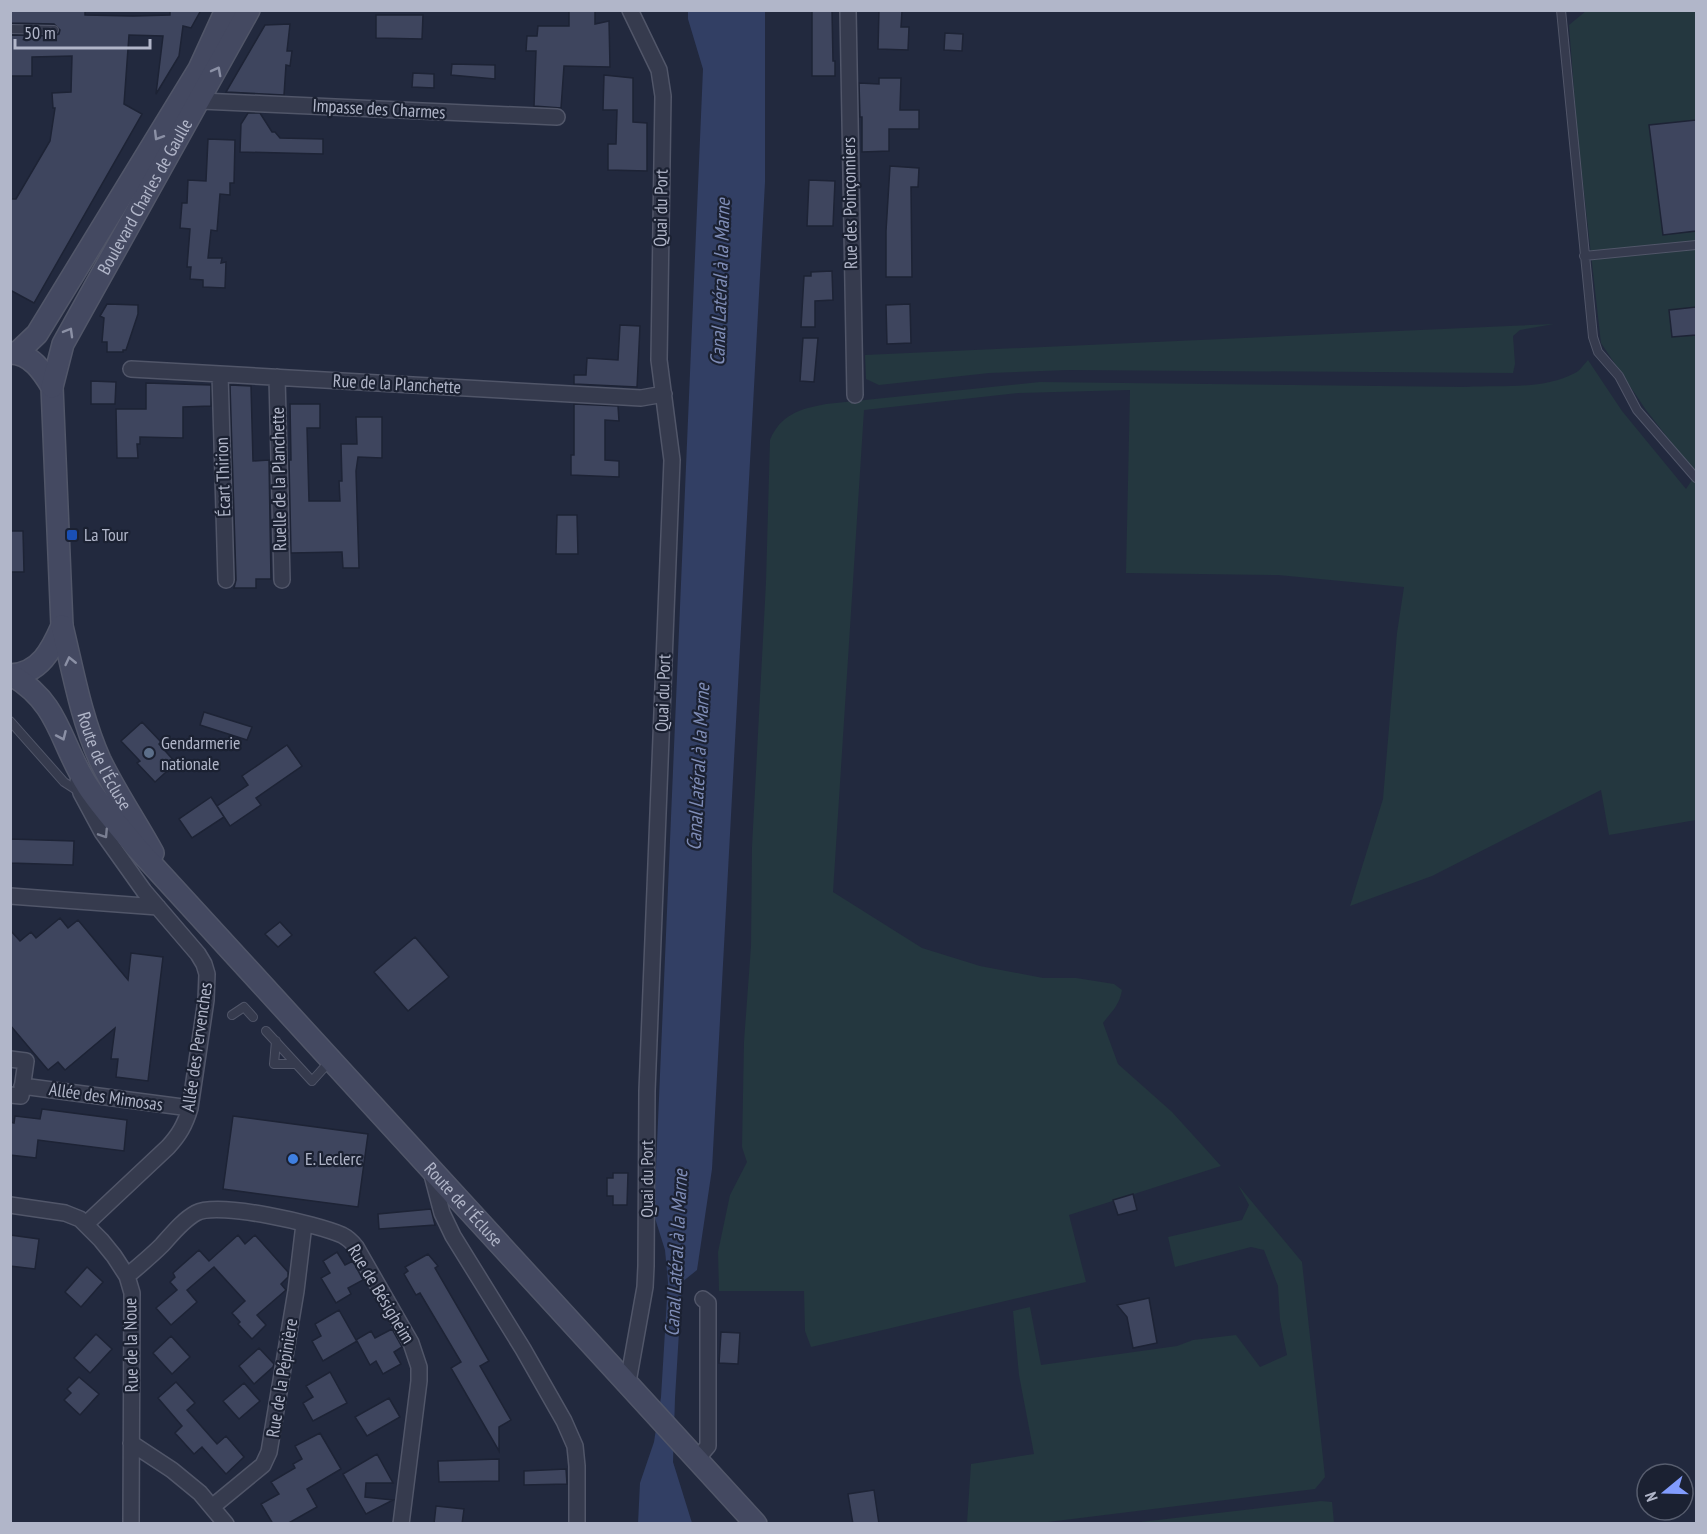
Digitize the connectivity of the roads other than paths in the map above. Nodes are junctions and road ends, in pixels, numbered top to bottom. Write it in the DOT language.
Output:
graph roads {
  1 [pos="226,10"];
  2 [pos="249,10"];
  3 [pos="630,10"];
  4 [pos="848,10"];
  5 [pos="1561,10"];
  6 [pos="10,29"];
  7 [pos="54,30"];
  8 [pos="201,101"];
  9 [pos="558,117"];
  10 [pos="1696,245"];
  11 [pos="1584,256"];
  12 [pos="14,353"];
  13 [pos="131,369"];
  14 [pos="220,374"];
  15 [pos="277,377"];
  16 [pos="52,387"];
  17 [pos="664,394"];
  18 [pos="855,395"];
  19 [pos="1696,478"];
  20 [pos="226,580"];
  21 [pos="282,580"];
  22 [pos="62,626"];
  23 [pos="12,676"];
  24 [pos="79,699"];
  25 [pos="47,705"];
  26 [pos="10,721"];
  27 [pos="89,795"];
  28 [pos="170,886"];
  29 [pos="10,896"];
  30 [pos="158,907"];
  31 [pos="232,1015"];
  32 [pos="253,1017"];
  33 [pos="266,1031"];
  34 [pos="276,1041"];
  35 [pos="10,1059"];
  36 [pos="331,1060"];
  37 [pos="296,1064"];
  38 [pos="16,1090"];
  39 [pos="190,1108"];
  40 [pos="431,1168"];
  41 [pos="10,1205"];
  42 [pos="86,1224"];
  43 [pos="304,1224"];
  44 [pos="127,1276"];
  45 [pos="703,1299"];
  46 [pos="628,1382"];
  47 [pos="131,1443"];
  48 [pos="697,1459"];
  49 [pos="212,1507"];
  50 [pos="745,1519"];
  51 [pos="131,1524"];
  52 [pos="226,1524"];
  53 [pos="401,1524"];
  54 [pos="576,1524"];
  1 -- 12 [label="main road, Boulevard Charles de Gaulle, one-way"];
  8 -- 2 [label="main road, Boulevard Charles de Gaulle, one-way"];
  3 -- 17 [label="street, Quai du Port"];
  4 -- 18 [label="street, Rue des Poinçonniers"];
  5 -- 11 [label="lane"];
  6 -- 7 [label="lane"];
  8 -- 9 [label="street, Impasse des Charmes"];
  16 -- 8 [label="main road, Boulevard Charles de Gaulle, one-way"];
  10 -- 11 [label="lane"];
  11 -- 19 [label="lane"];
  12 -- 16 [label="main road"];
  13 -- 14 [label="street, Rue de la Planchette"];
  14 -- 15 [label="street, Rue de la Planchette"];
  14 -- 20 [label="street, Écart Thirion"];
  15 -- 17 [label="street, Rue de la Planchette"];
  15 -- 21 [label="street, Ruelle de la Planchette"];
  16 -- 22 [label="main road, Boulevard Charles de Gaulle"];
  17 -- 46 [label="street, Quai du Port"];
  22 -- 23 [label="main road"];
  24 -- 22 [label="main road, Route de l'Écluse, one-way"];
  23 -- 25 [label="main road, Route de l'Écluse"];
  24 -- 25 [label="main road"];
  24 -- 28 [label="main road, Route de l'Écluse"];
  25 -- 27 [label="main road, Route de l'Écluse, one-way"];
  26 -- 27 [label="lane"];
  27 -- 28 [label="main road, Route de l'Écluse"];
  27 -- 30 [label="street, Allée des Pervenches, one-way"];
  28 -- 36 [label="main road, Route de l'Écluse"];
  29 -- 30 [label="street"];
  30 -- 39 [label="street, Allée des Pervenches"];
  31 -- 32 [label="lane"];
  33 -- 34 [label="lane"];
  34 -- 37 [label="lane"];
  34 -- 37 [label="lane"];
  35 -- 38 [label="street, Allée des Mimosas"];
  36 -- 37 [label="lane"];
  36 -- 40 [label="main road, Route de l'Écluse"];
  38 -- 39 [label="street, Allée des Mimosas"];
  39 -- 42 [label="street, Allée des Pervenches"];
  40 -- 46 [label="main road, Route de l'Écluse"];
  40 -- 54 [label="street"];
  41 -- 42 [label="street, Rue de la Noue"];
  42 -- 44 [label="street, Rue de la Noue"];
  43 -- 44 [label="street, Rue de Bésigheim"];
  43 -- 49 [label="street, Rue de la Pépinière"];
  43 -- 53 [label="street, Rue de Bésigheim"];
  44 -- 47 [label="street, Rue de la Noue"];
  45 -- 48 [label="street"];
  46 -- 48 [label="main road, Route de l'Écluse"];
  47 -- 49 [label="street"];
  47 -- 51 [label="street, Rue de la Noue"];
  48 -- 50 [label="main road, Route de l'Écluse"];
  49 -- 52 [label="street"];
}
